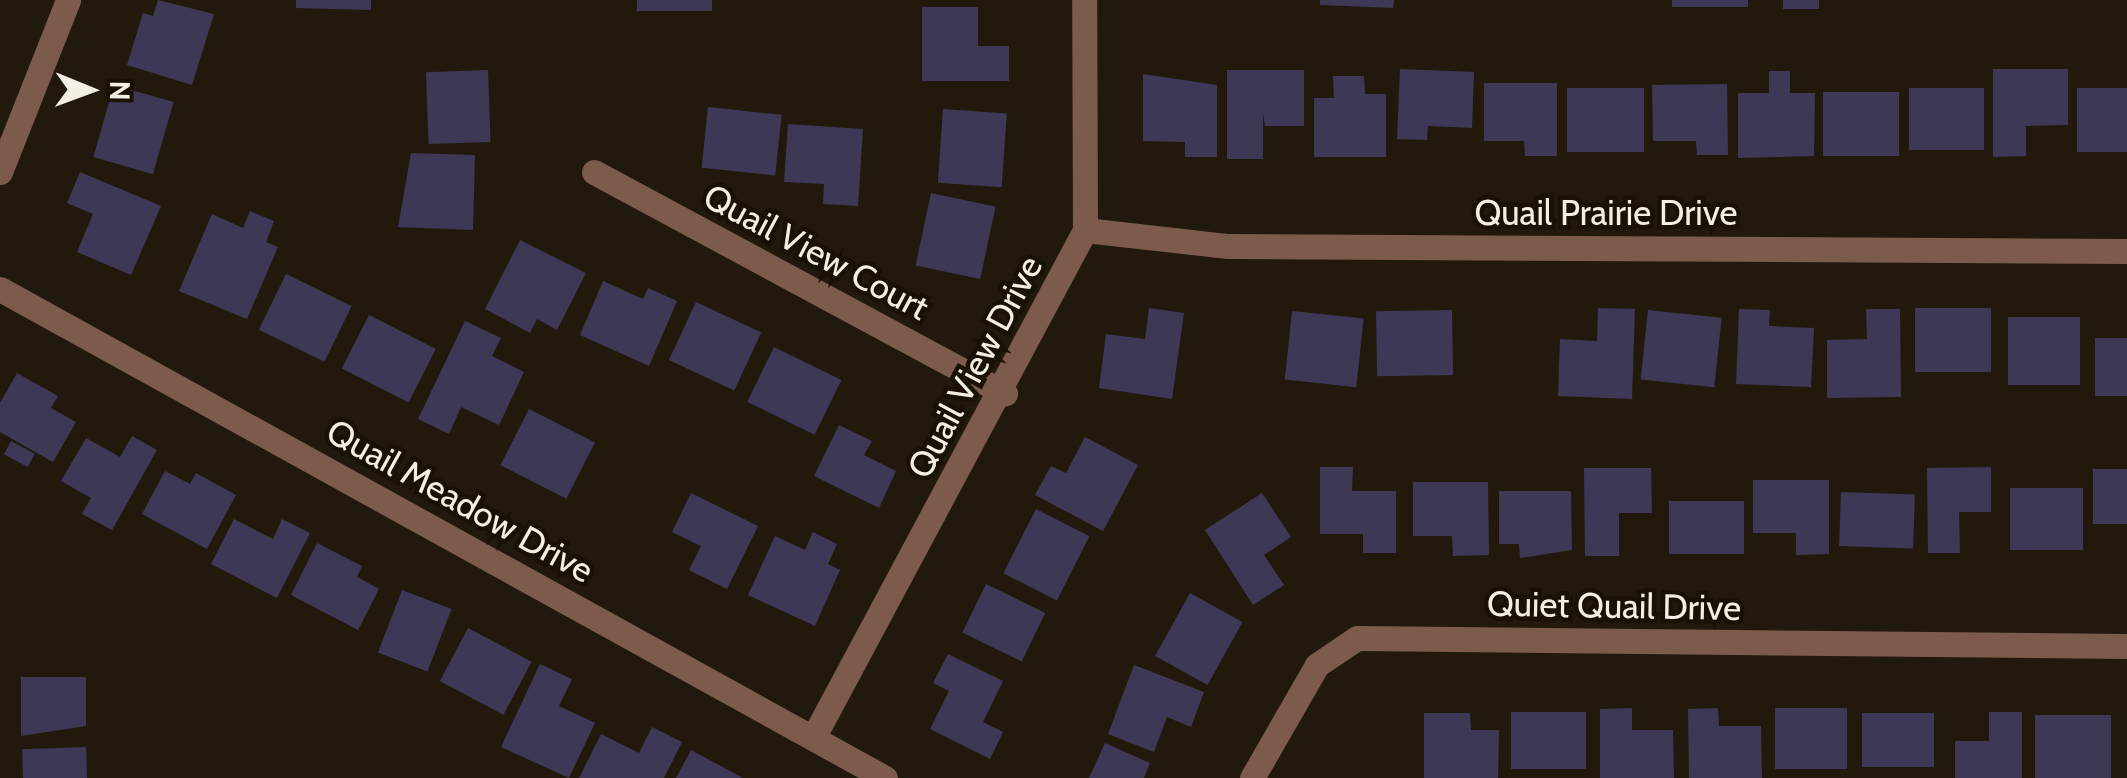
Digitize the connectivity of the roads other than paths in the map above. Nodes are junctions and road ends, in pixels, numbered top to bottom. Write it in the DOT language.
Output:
graph roads {
  1 [pos="68,0"];
  2 [pos="1084,0"];
  3 [pos="0,172"];
  4 [pos="594,172"];
  5 [pos="1086,230"];
  6 [pos="2127,251"];
  7 [pos="0,289"];
  8 [pos="1005,393"];
  9 [pos="2127,646"];
  10 [pos="813,738"];
  11 [pos="885,778"];
  12 [pos="1252,778"];
  1 -- 3 [label="street"];
  2 -- 5 [label="street, Quail View Drive"];
  4 -- 8 [label="street, Quail View Court"];
  5 -- 6 [label="street, Quail Prairie Drive"];
  5 -- 8 [label="street, Quail View Drive"];
  7 -- 10 [label="street, Quail Meadow Drive"];
  8 -- 10 [label="street, Quail View Drive"];
  9 -- 12 [label="street, Quiet Quail Drive"];
  10 -- 11 [label="street, Quail Meadow Drive"];
}
